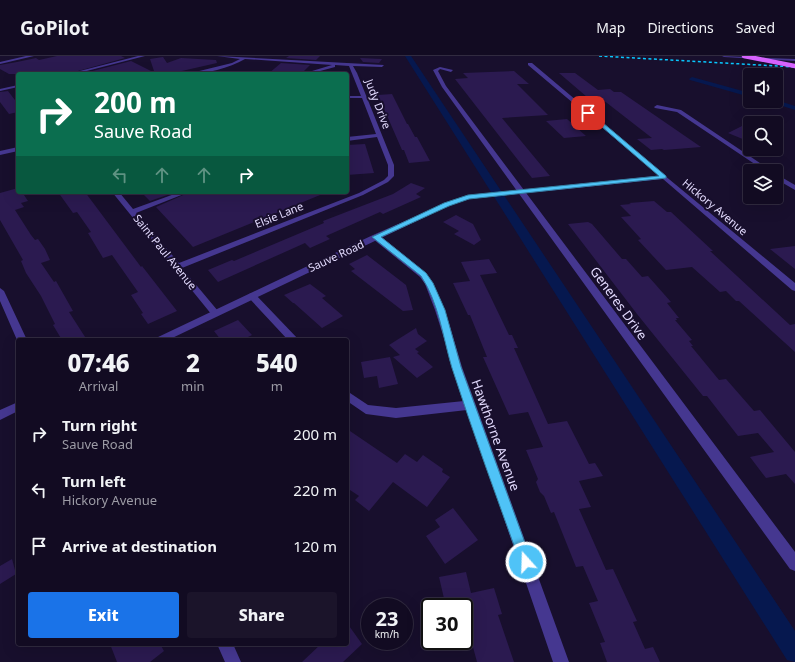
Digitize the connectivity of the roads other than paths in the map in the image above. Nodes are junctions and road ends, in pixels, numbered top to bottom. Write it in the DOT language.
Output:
graph roads {
  1 [pos="32,56"];
  2 [pos="143,56"];
  3 [pos="219,56"];
  4 [pos="724,56"];
  5 [pos="744,56"];
  6 [pos="758,56"];
  7 [pos="244,58"];
  8 [pos="795,60"];
  9 [pos="0,63"];
  10 [pos="342,64"];
  11 [pos="350,64"];
  12 [pos="530,64"];
  13 [pos="795,64"];
  14 [pos="382,66"];
  15 [pos="451,71"];
  16 [pos="78,72"];
  17 [pos="198,72"];
  18 [pos="312,72"];
  19 [pos="16,86"];
  20 [pos="0,90"];
  21 [pos="349,97"];
  22 [pos="364,97"];
  23 [pos="657,107"];
  24 [pos="379,134"];
  25 [pos="349,139"];
  26 [pos="16,150"];
  27 [pos="0,154"];
  28 [pos="758,164"];
  29 [pos="664,177"];
  30 [pos="387,180"];
  31 [pos="783,180"];
  32 [pos="795,188"];
  33 [pos="522,191"];
  34 [pos="117,194"];
  35 [pos="181,194"];
  36 [pos="132,212"];
  37 [pos="376,237"];
  38 [pos="177,267"];
  39 [pos="795,288"];
  40 [pos="0,291"];
  41 [pos="252,296"];
  42 [pos="215,313"];
  43 [pos="21,338"];
  44 [pos="163,338"];
  45 [pos="292,338"];
  46 [pos="349,397"];
  47 [pos="471,405"];
  48 [pos="16,407"];
  49 [pos="0,415"];
  50 [pos="795,564"];
  51 [pos="226,646"];
  52 [pos="234,662"];
  53 [pos="561,662"];
  1 -- 9 [label="street"];
  2 -- 16 [label="street"];
  3 -- 7 [label="street"];
  4 -- 8 [label="street"];
  5 -- 13 [label="main road, bridge"];
  6 -- 13 [label="main road, bridge"];
  7 -- 10 [label="street"];
  7 -- 17 [label="street"];
  10 -- 11 [label="street"];
  10 -- 18 [label="street"];
  11 -- 14 [label="street, Judy Drive"];
  11 -- 22 [label="street, Judy Drive"];
  12 -- 29 [label="street, Hickory Avenue"];
  15 -- 33 [label="street, Generes Drive"];
  19 -- 20 [label="street"];
  21 -- 22 [label="street"];
  22 -- 24 [label="street, Judy Drive"];
  23 -- 28 [label="street"];
  24 -- 25 [label="street"];
  24 -- 30 [label="street, Judy Drive"];
  26 -- 27 [label="street"];
  29 -- 33 [label="street, Sauve Road"];
  29 -- 39 [label="street, Hickory Avenue"];
  30 -- 38 [label="street, Elsie Lane"];
  31 -- 32 [label="street"];
  33 -- 37 [label="street, Sauve Road"];
  33 -- 50 [label="street, Generes Drive"];
  34 -- 36 [label="street, Saint Paul Avenue"];
  35 -- 36 [label="street"];
  36 -- 38 [label="street, Saint Paul Avenue"];
  37 -- 41 [label="street, Sauve Road"];
  37 -- 47 [label="street, Hawthorne Avenue"];
  38 -- 42 [label="street, Saint Paul Avenue"];
  40 -- 43 [label="street"];
  41 -- 42 [label="street, Sauve Road"];
  41 -- 45 [label="street"];
  42 -- 44 [label="street, Sauve Road"];
  46 -- 47 [label="street"];
  47 -- 53 [label="street, Hawthorne Avenue"];
  48 -- 49 [label="street"];
  51 -- 52 [label="street"];
}
